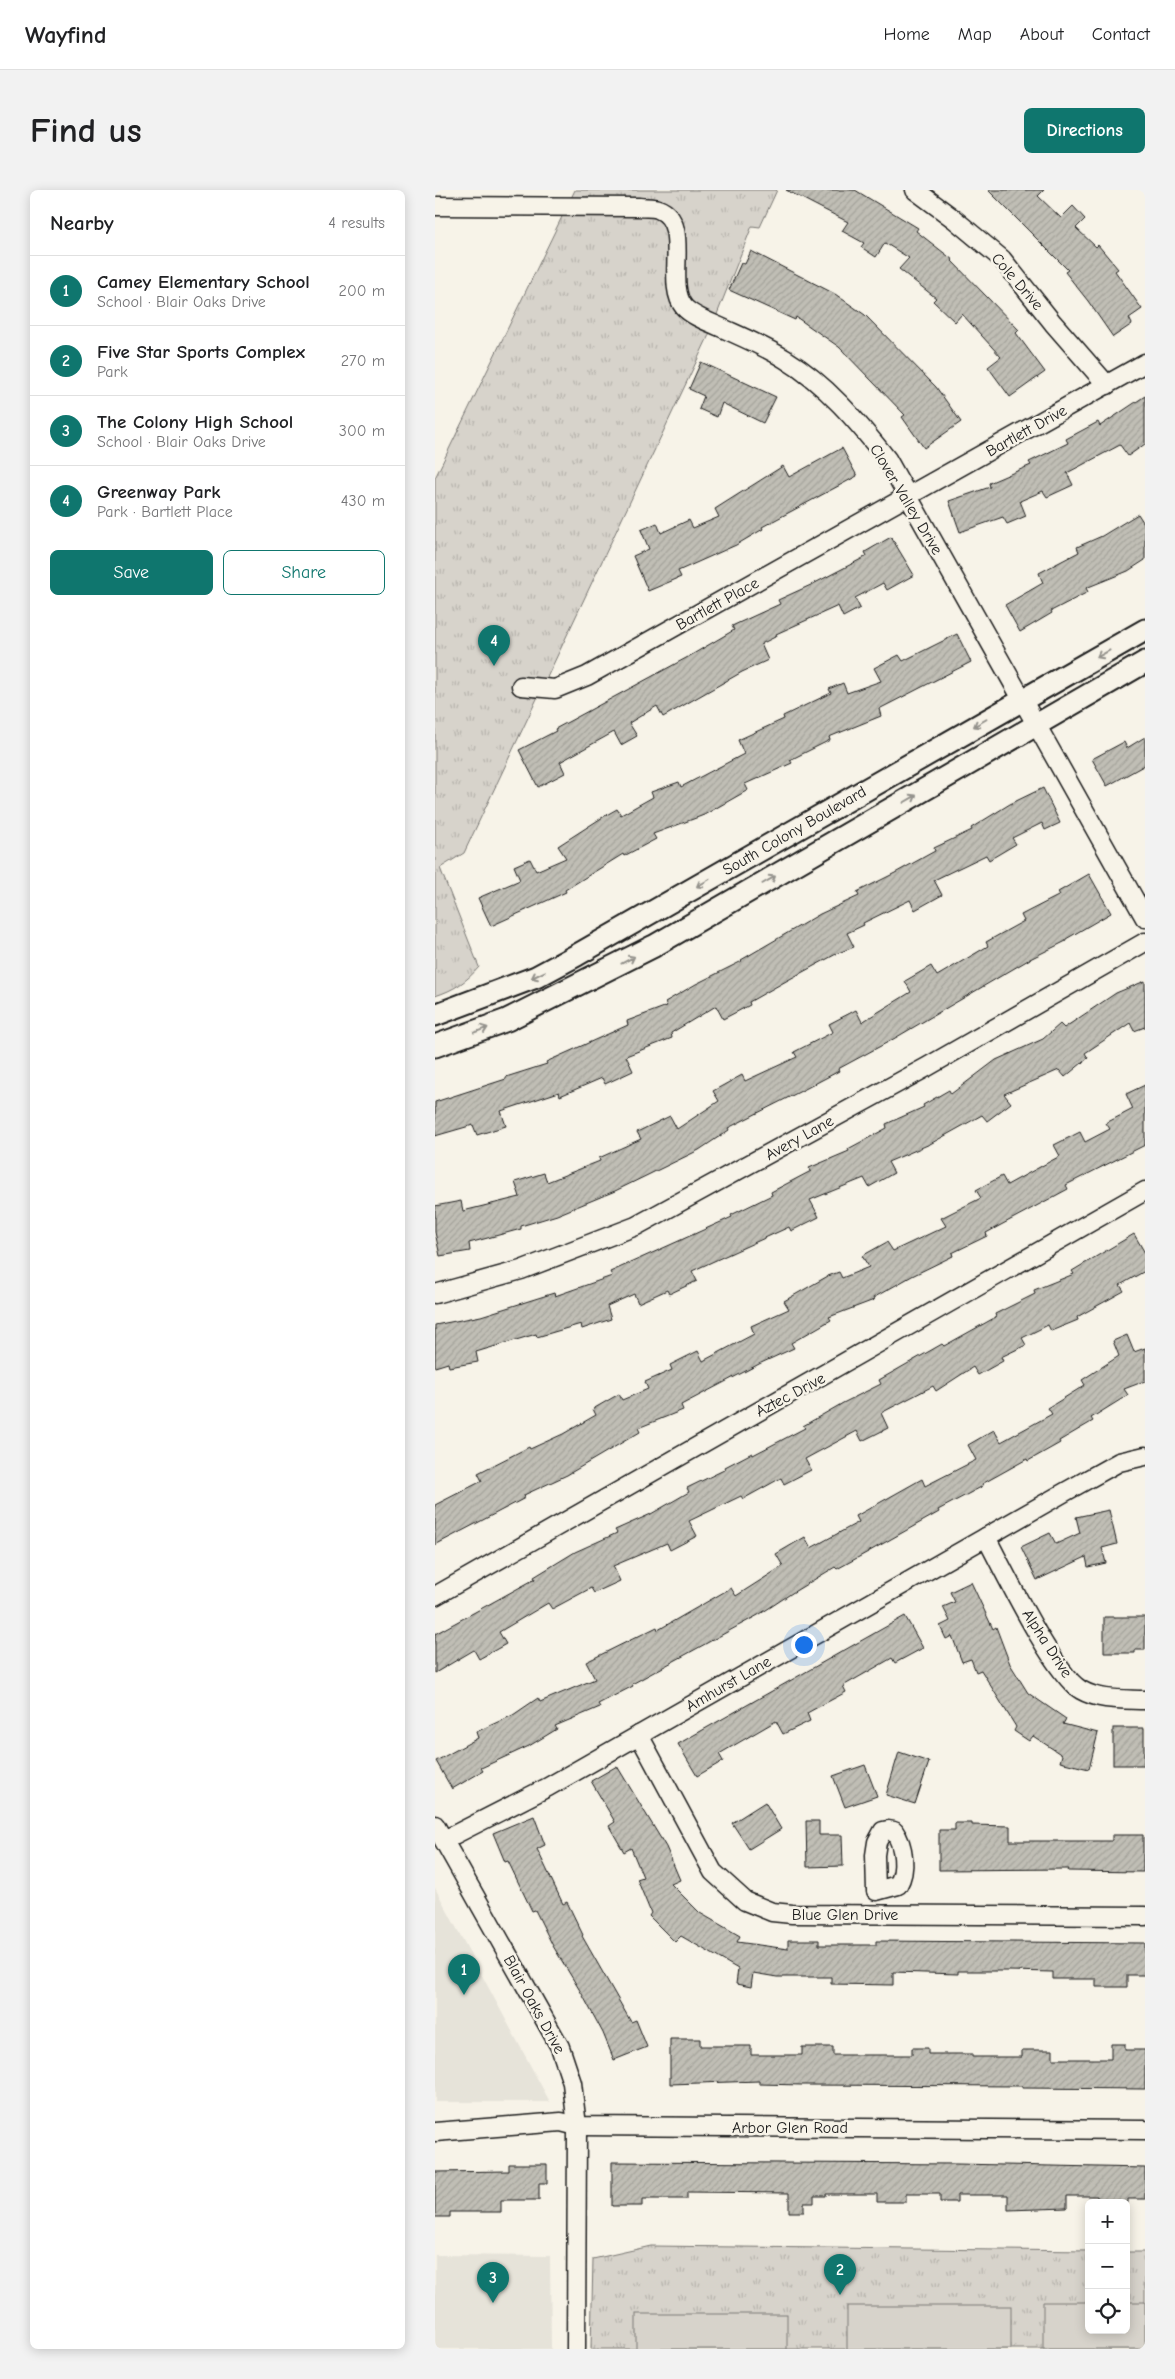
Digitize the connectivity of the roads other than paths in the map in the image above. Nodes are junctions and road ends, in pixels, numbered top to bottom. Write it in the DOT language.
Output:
graph roads {
  1 [pos="915,190"];
  2 [pos="435,206"];
  3 [pos="1145,363"];
  4 [pos="1107,384"];
  5 [pos="908,497"];
  6 [pos="1145,630"];
  7 [pos="1145,662"];
  8 [pos="521,686"];
  9 [pos="1022,699"];
  10 [pos="1036,724"];
  11 [pos="1145,918"];
  12 [pos="1145,942"];
  13 [pos="435,1015"];
  14 [pos="435,1046"];
  15 [pos="1145,1191"];
  16 [pos="435,1294"];
  17 [pos="1145,1456"];
  18 [pos="986,1537"];
  19 [pos="435,1596"];
  20 [pos="1145,1700"];
  21 [pos="639,1735"];
  22 [pos="439,1833"];
  23 [pos="876,1891"];
  24 [pos="876,1914"];
  25 [pos="1145,1916"];
  26 [pos="577,2126"];
  27 [pos="1145,2130"];
  28 [pos="435,2132"];
  29 [pos="576,2349"];
  1 -- 4 [label="street, Cole Drive"];
  2 -- 5 [label="street, Clover Valley Drive"];
  3 -- 4 [label="street, Bartlett Drive"];
  4 -- 5 [label="street, Bartlett Drive"];
  5 -- 8 [label="street, Bartlett Place"];
  5 -- 9 [label="street, Clover Valley Drive"];
  6 -- 9 [label="main road, South Colony Boulevard, one-way"];
  7 -- 10 [label="main road, South Colony Boulevard"];
  9 -- 10 [label="street, Clover Valley Drive"];
  9 -- 13 [label="main road, South Colony Boulevard, one-way"];
  10 -- 11 [label="street, Clover Valley Drive"];
  14 -- 10 [label="main road, South Colony Boulevard, one-way"];
  12 -- 16 [label="street, Avery Lane"];
  15 -- 19 [label="street, Aztec Drive"];
  17 -- 18 [label="street, Amhurst Lane"];
  18 -- 20 [label="street, Alpha Drive"];
  18 -- 21 [label="street, Amhurst Lane"];
  21 -- 22 [label="street, Amhurst Lane"];
  21 -- 24 [label="street, Blue Glen Drive"];
  22 -- 26 [label="street, Blair Oaks Drive"];
  23 -- 24 [label="street"];
  24 -- 25 [label="street, Blue Glen Drive"];
  26 -- 27 [label="street, Arbor Glen Road"];
  26 -- 28 [label="street, Arbor Glen Road"];
  26 -- 29 [label="street, Blair Oaks Drive"];
}
